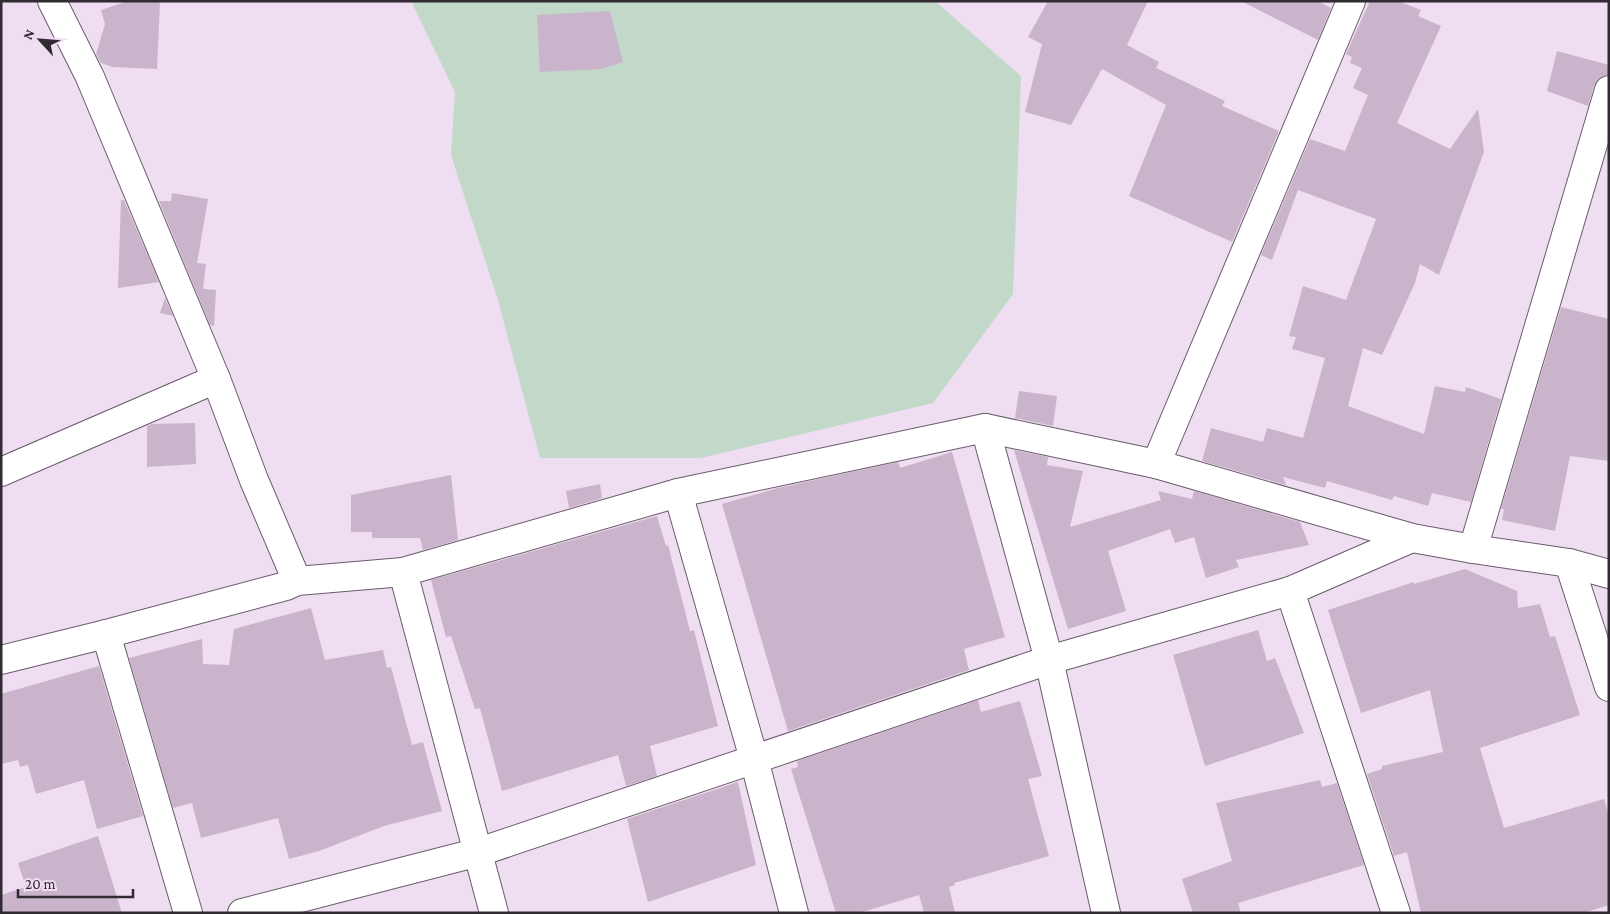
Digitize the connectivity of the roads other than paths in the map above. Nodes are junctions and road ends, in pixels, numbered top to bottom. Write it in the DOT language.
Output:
graph roads {
  1 [pos="52,1"];
  2 [pos="1351,1"];
  3 [pos="1609,90"];
  4 [pos="216,379"];
  5 [pos="985,428"];
  6 [pos="1156,464"];
  7 [pos="1,472"];
  8 [pos="678,493"];
  9 [pos="1412,538"];
  10 [pos="1473,549"];
  11 [pos="1569,563"];
  12 [pos="403,572"];
  13 [pos="1609,574"];
  14 [pos="296,581"];
  15 [pos="1290,591"];
  16 [pos="106,634"];
  17 [pos="1,660"];
  18 [pos="1049,660"];
  19 [pos="1609,687"];
  20 [pos="754,759"];
  21 [pos="479,852"];
  22 [pos="188,913"];
  23 [pos="242,913"];
  24 [pos="494,913"];
  25 [pos="794,913"];
  26 [pos="1106,913"];
  27 [pos="1396,913"];
  1 -- 4 [label="street"];
  2 -- 6 [label="street"];
  3 -- 10 [label="street"];
  4 -- 7 [label="street"];
  4 -- 14 [label="street"];
  5 -- 6 [label="street"];
  5 -- 8 [label="street"];
  5 -- 18 [label="street"];
  6 -- 9 [label="street"];
  8 -- 12 [label="street"];
  8 -- 20 [label="street"];
  9 -- 10 [label="street"];
  9 -- 15 [label="street"];
  10 -- 11 [label="street"];
  11 -- 13 [label="street"];
  11 -- 19 [label="street"];
  12 -- 14 [label="street"];
  12 -- 21 [label="street"];
  14 -- 16 [label="street"];
  15 -- 18 [label="street"];
  15 -- 27 [label="street"];
  16 -- 17 [label="street"];
  16 -- 22 [label="street"];
  18 -- 20 [label="street"];
  18 -- 26 [label="street"];
  20 -- 21 [label="street"];
  20 -- 25 [label="street"];
  21 -- 23 [label="street"];
  21 -- 24 [label="street"];
}
